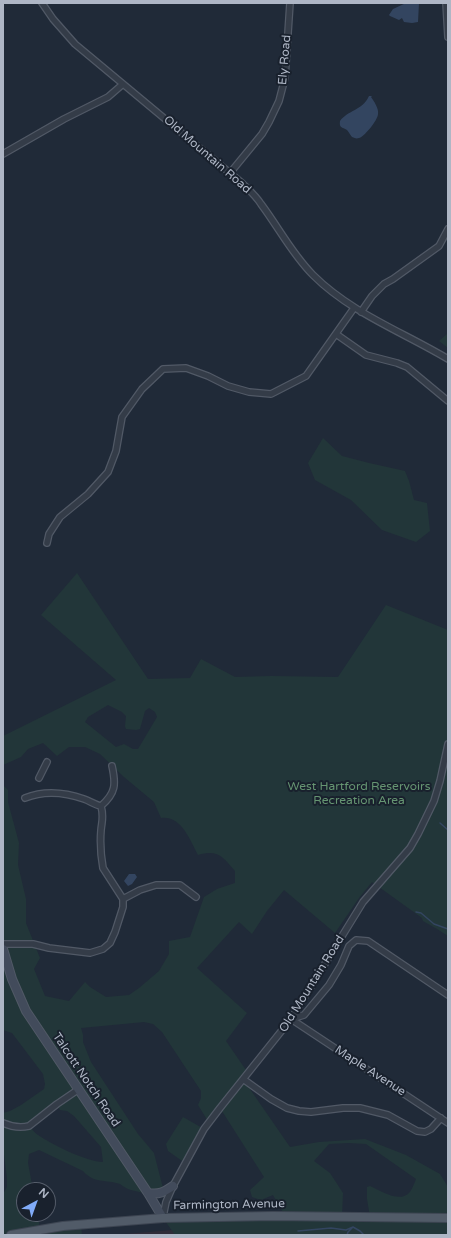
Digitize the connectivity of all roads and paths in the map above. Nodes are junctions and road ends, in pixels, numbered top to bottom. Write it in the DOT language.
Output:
graph roads {
  1 [pos="42,3"];
  2 [pos="290,3"];
  3 [pos="446,3"];
  4 [pos="448,37"];
  5 [pos="123,84"];
  6 [pos="3,154"];
  7 [pos="230,173"];
  8 [pos="448,230"];
  9 [pos="354,308"];
  10 [pos="361,312"];
  11 [pos="336,334"];
  12 [pos="448,359"];
  13 [pos="448,400"];
  14 [pos="47,543"];
  15 [pos="448,744"];
  16 [pos="47,762"];
  17 [pos="112,766"];
  18 [pos="39,778"];
  19 [pos="25,798"];
  20 [pos="101,806"];
  21 [pos="196,897"];
  22 [pos="123,899"];
  23 [pos="3,944"];
  24 [pos="3,950"];
  25 [pos="448,995"];
  26 [pos="291,1019"];
  27 [pos="243,1079"];
  28 [pos="79,1089"];
  29 [pos="441,1118"];
  30 [pos="448,1123"];
  31 [pos="3,1124"];
  32 [pos="173,1186"];
  33 [pos="148,1193"];
  34 [pos="163,1218"];
  35 [pos="448,1218"];
  36 [pos="11,1235"];
  1 -- 5 [label="street, Old Mountain Road"];
  2 -- 7 [label="street, Ely Road"];
  3 -- 4 [label="street"];
  5 -- 6 [label="street"];
  5 -- 7 [label="street, Old Mountain Road"];
  7 -- 9 [label="street, Old Mountain Road"];
  8 -- 10 [label="street"];
  9 -- 10 [label="street, Old Mountain Road"];
  9 -- 11 [label="street"];
  10 -- 12 [label="street, Old Mountain Road"];
  11 -- 13 [label="street"];
  11 -- 14 [label="street"];
  15 -- 26 [label="street, Old Mountain Road"];
  16 -- 18 [label="street"];
  17 -- 20 [label="street"];
  19 -- 20 [label="street"];
  20 -- 22 [label="street"];
  21 -- 22 [label="street"];
  22 -- 23 [label="street"];
  24 -- 28 [label="street, Talcott Notch Road"];
  25 -- 26 [label="street"];
  26 -- 27 [label="street, Old Mountain Road"];
  26 -- 29 [label="street, Maple Avenue"];
  27 -- 29 [label="street"];
  27 -- 32 [label="street, Old Mountain Road"];
  28 -- 31 [label="street"];
  28 -- 33 [label="street, Talcott Notch Road"];
  29 -- 30 [label="street, Maple Avenue"];
  32 -- 33 [label="street"];
  32 -- 34 [label="street, Old Mountain Road"];
  33 -- 34 [label="street, Talcott Notch Road"];
  34 -- 35 [label="main road, Farmington Avenue"];
  34 -- 36 [label="main road, Farmington Avenue"];
}
